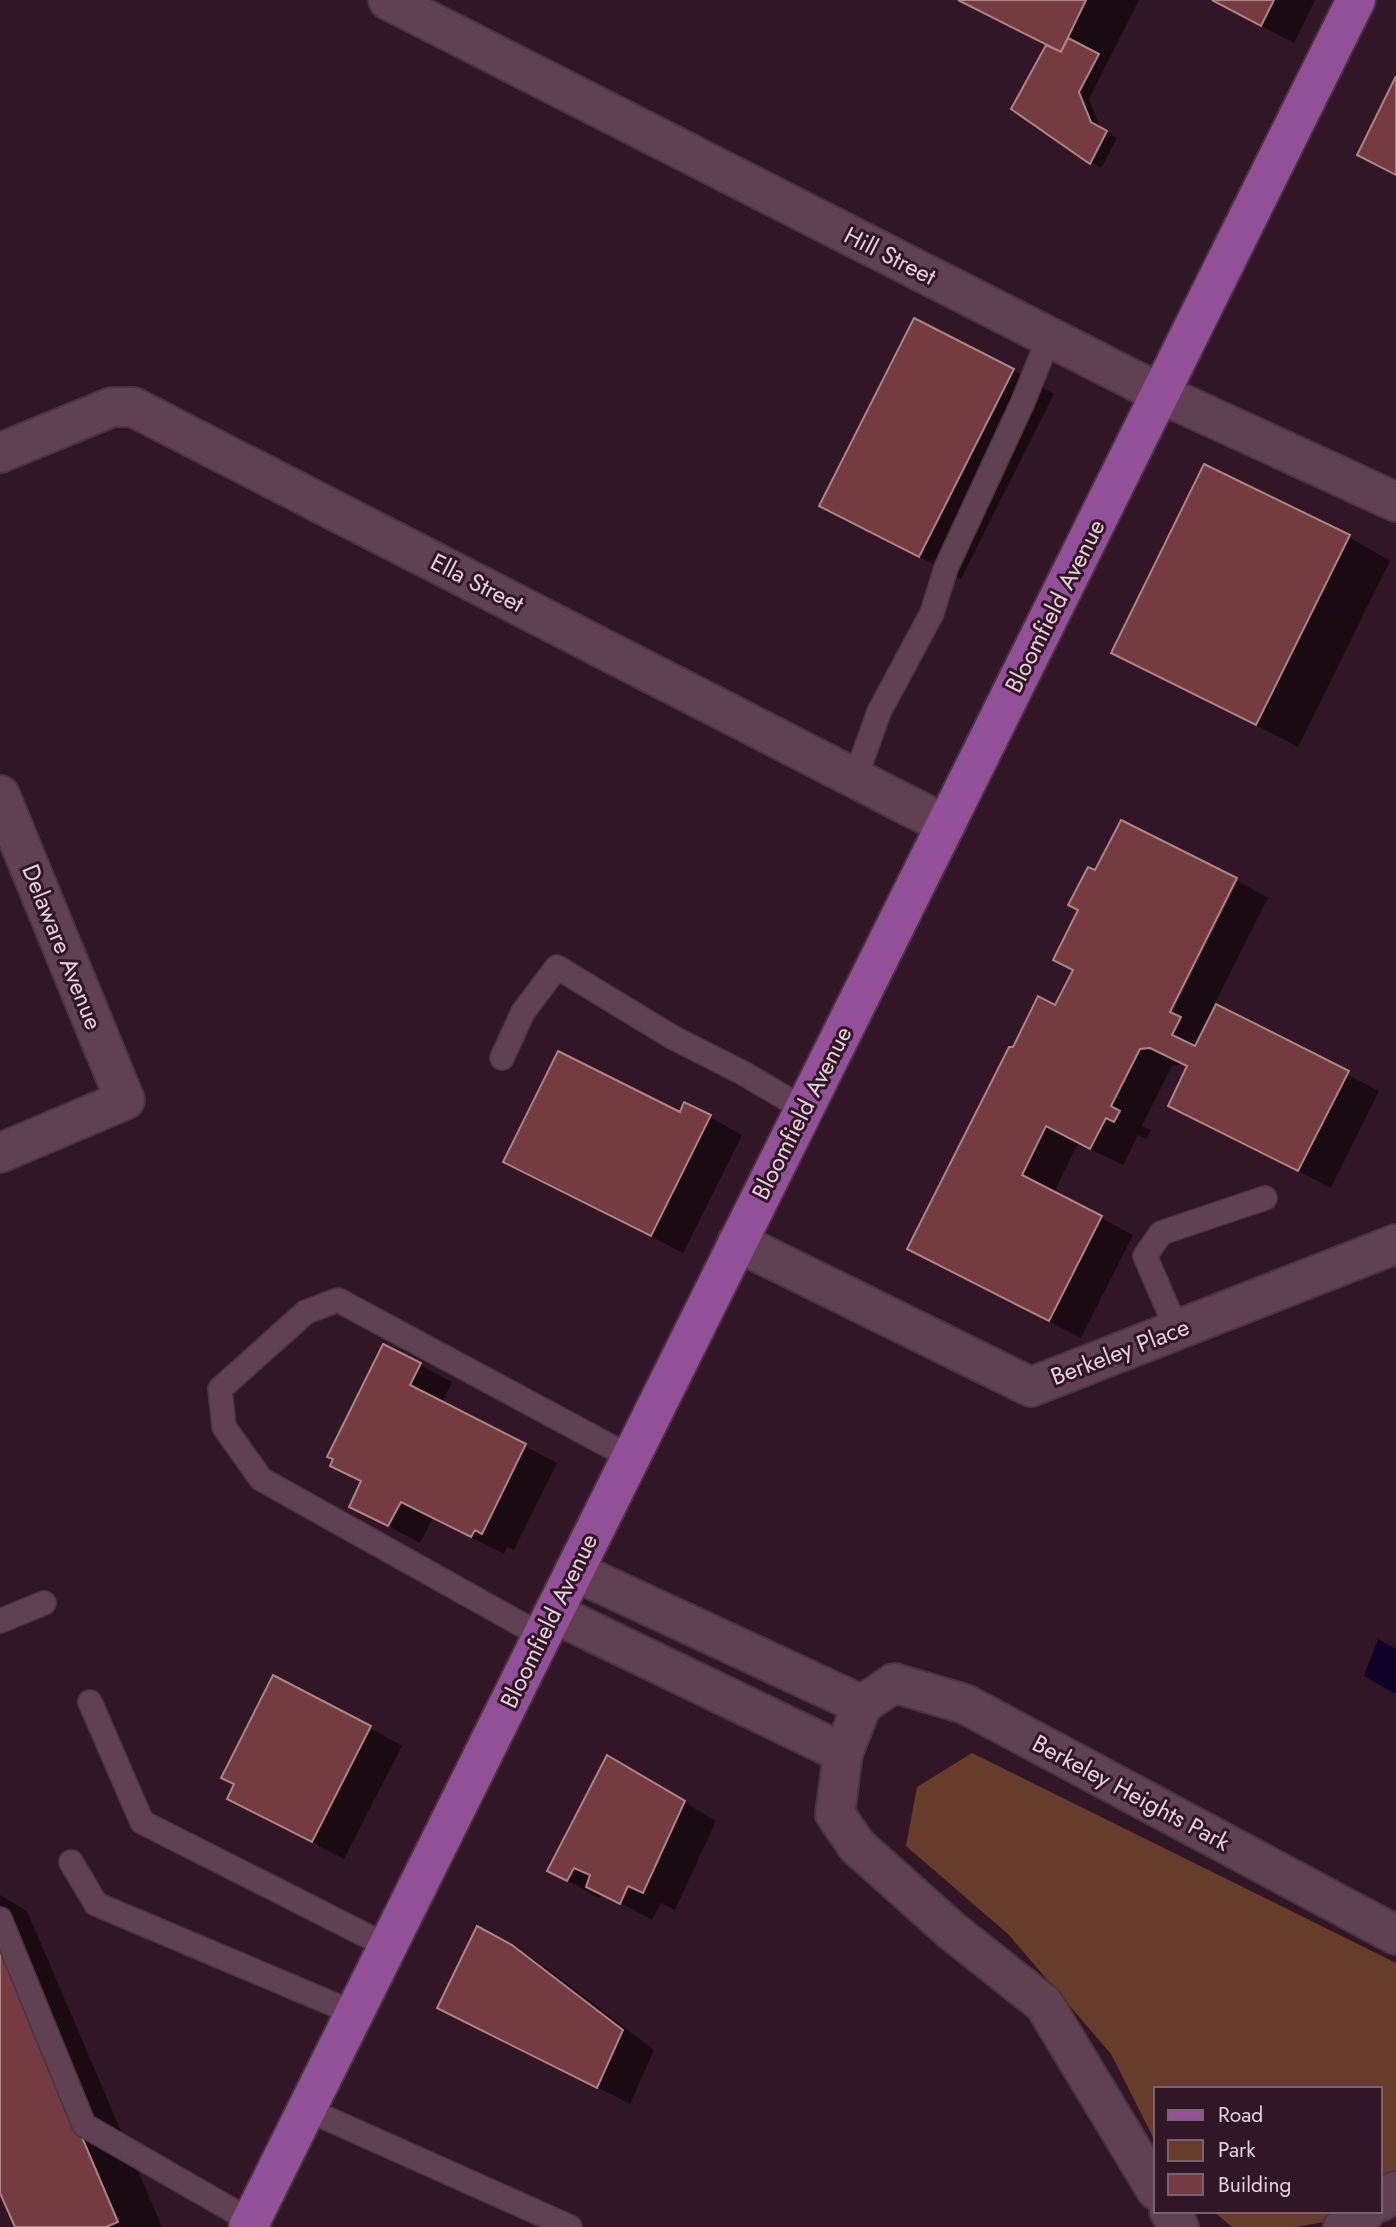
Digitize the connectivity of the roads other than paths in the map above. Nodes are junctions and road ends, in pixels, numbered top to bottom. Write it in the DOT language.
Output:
graph roads {
  1 [pos="388,0"];
  2 [pos="1356,0"];
  3 [pos="1049,337"];
  4 [pos="1161,394"];
  5 [pos="0,453"];
  6 [pos="1396,502"];
  7 [pos="855,779"];
  8 [pos="0,795"];
  9 [pos="946,825"];
  10 [pos="502,1058"];
  11 [pos="804,1109"];
  12 [pos="0,1153"];
  13 [pos="1265,1198"];
  14 [pos="737,1242"];
  15 [pos="1396,1244"];
  16 [pos="1177,1330"];
  17 [pos="631,1457"];
  18 [pos="574,1571"];
  19 [pos="44,1603"];
  20 [pos="0,1622"];
  21 [pos="547,1624"];
  22 [pos="90,1702"];
  23 [pos="862,1705"];
  24 [pos="843,1753"];
  25 [pos="71,1862"];
  26 [pos="0,1919"];
  27 [pos="1396,1935"];
  28 [pos="387,1946"];
  29 [pos="354,2013"];
  30 [pos="306,2109"];
  31 [pos="1154,2187"];
  32 [pos="1363,2213"];
  33 [pos="249,2224"];
  34 [pos="569,2227"];
  35 [pos="1343,2227"];
  1 -- 3 [label="street, Hill Street"];
  2 -- 4 [label="main road, Bloomfield Avenue"];
  3 -- 4 [label="street, Hill Street"];
  3 -- 7 [label="lane"];
  4 -- 6 [label="street, Hill Street"];
  4 -- 9 [label="main road, Bloomfield Avenue"];
  5 -- 7 [label="street, Ella Street"];
  7 -- 9 [label="street, Ella Street"];
  8 -- 12 [label="street, Delaware Avenue"];
  9 -- 11 [label="main road, Bloomfield Avenue"];
  10 -- 11 [label="lane"];
  11 -- 14 [label="main road, Bloomfield Avenue"];
  13 -- 16 [label="lane"];
  14 -- 16 [label="street, Berkeley Place"];
  14 -- 17 [label="main road, Bloomfield Avenue"];
  15 -- 16 [label="street, Berkeley Place"];
  17 -- 18 [label="main road, Bloomfield Avenue"];
  17 -- 21 [label="lane"];
  18 -- 21 [label="main road, Bloomfield Avenue"];
  18 -- 23 [label="street"];
  19 -- 20 [label="lane"];
  21 -- 24 [label="street"];
  21 -- 28 [label="main road, Bloomfield Avenue"];
  22 -- 28 [label="lane"];
  23 -- 24 [label="street"];
  23 -- 27 [label="street, Berkeley Heights Park"];
  24 -- 31 [label="street"];
  25 -- 29 [label="lane"];
  26 -- 33 [label="lane"];
  28 -- 29 [label="main road, Bloomfield Avenue"];
  29 -- 30 [label="main road, Bloomfield Avenue"];
  30 -- 33 [label="main road, Bloomfield Avenue"];
  30 -- 34 [label="lane"];
  32 -- 35 [label="street"];
}
